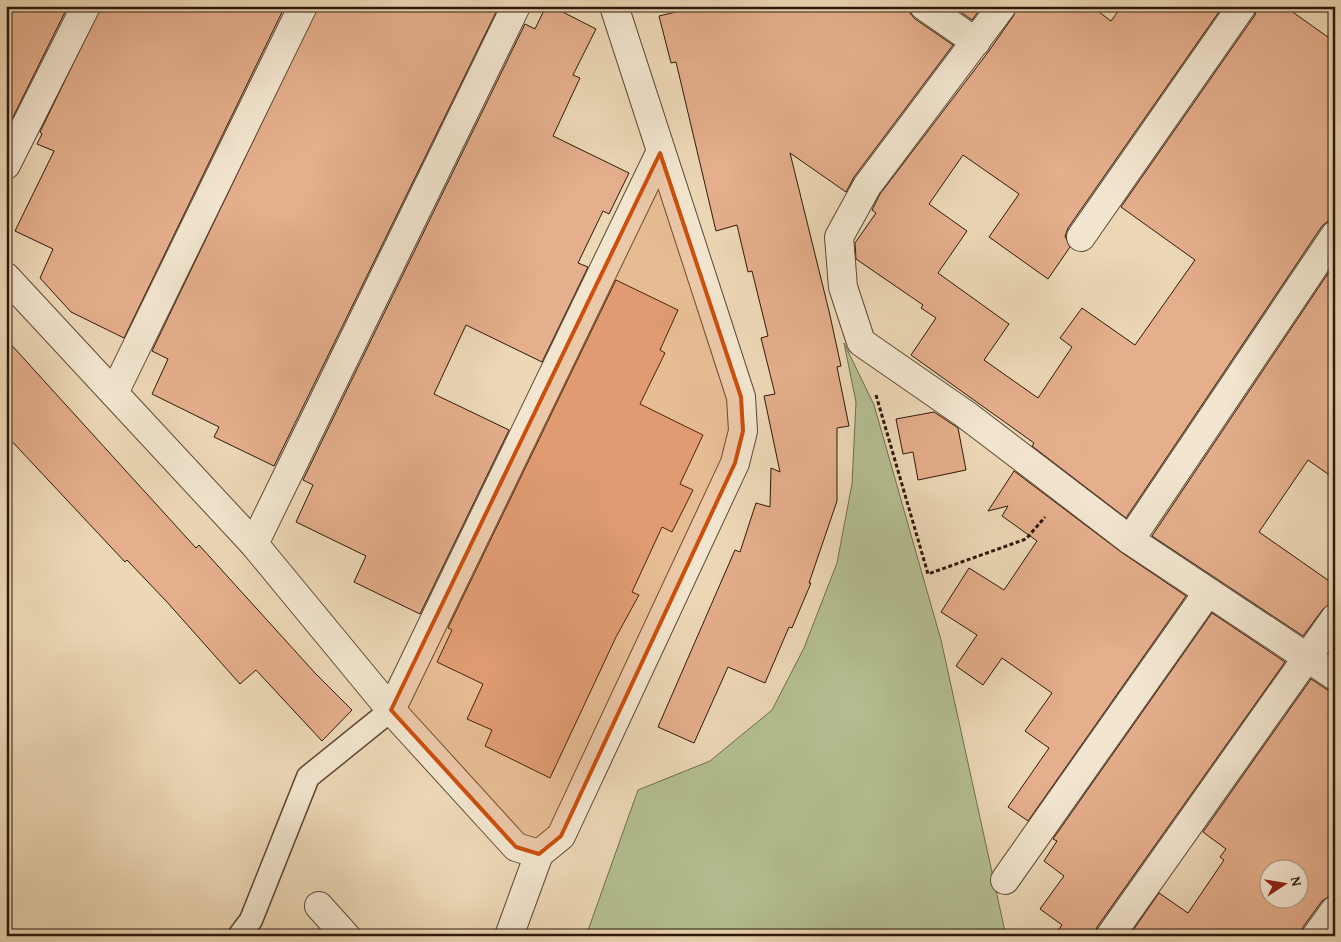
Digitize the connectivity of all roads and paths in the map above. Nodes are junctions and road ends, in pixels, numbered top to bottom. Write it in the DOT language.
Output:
graph roads {
  1 [pos="86,6"];
  2 [pos="303,6"];
  3 [pos="516,6"];
  4 [pos="614,6"];
  5 [pos="924,6"];
  6 [pos="1002,6"];
  7 [pos="1242,6"];
  8 [pos="976,42"];
  9 [pos="660,153"];
  10 [pos="6,165"];
  11 [pos="1335,236"];
  12 [pos="1080,237"];
  13 [pos="6,277"];
  14 [pos="861,342"];
  15 [pos="114,393"];
  16 [pos="1063,489"];
  17 [pos="1130,540"];
  18 [pos="254,544"];
  19 [pos="1208,592"];
  20 [pos="1335,618"];
  21 [pos="1308,658"];
  22 [pos="1335,676"];
  23 [pos="391,710"];
  24 [pos="539,854"];
  25 [pos="1006,880"];
  26 [pos="318,906"];
  27 [pos="1335,910"];
  28 [pos="239,936"];
  29 [pos="346,936"];
  30 [pos="509,936"];
  31 [pos="1110,936"];
  32 [pos="1316,936"];
  1 -- 10 [label="street"];
  2 -- 15 [label="street"];
  3 -- 18 [label="street"];
  4 -- 9 [label="street"];
  5 -- 8 [label="street"];
  6 -- 8 [label="street"];
  7 -- 12 [label="street"];
  8 -- 14 [label="street"];
  9 -- 23 [label="street"];
  9 -- 24 [label="street"];
  11 -- 17 [label="street"];
  13 -- 15 [label="street"];
  14 -- 16 [label="street"];
  14 -- 16 [label="path"];
  15 -- 18 [label="street"];
  16 -- 17 [label="street"];
  17 -- 19 [label="street"];
  18 -- 23 [label="street"];
  19 -- 21 [label="street"];
  19 -- 25 [label="street"];
  20 -- 21 [label="street"];
  21 -- 22 [label="street"];
  21 -- 31 [label="street"];
  23 -- 24 [label="street"];
  23 -- 28 [label="lane"];
  24 -- 30 [label="street"];
  26 -- 29 [label="street"];
  27 -- 32 [label="street"];
}
